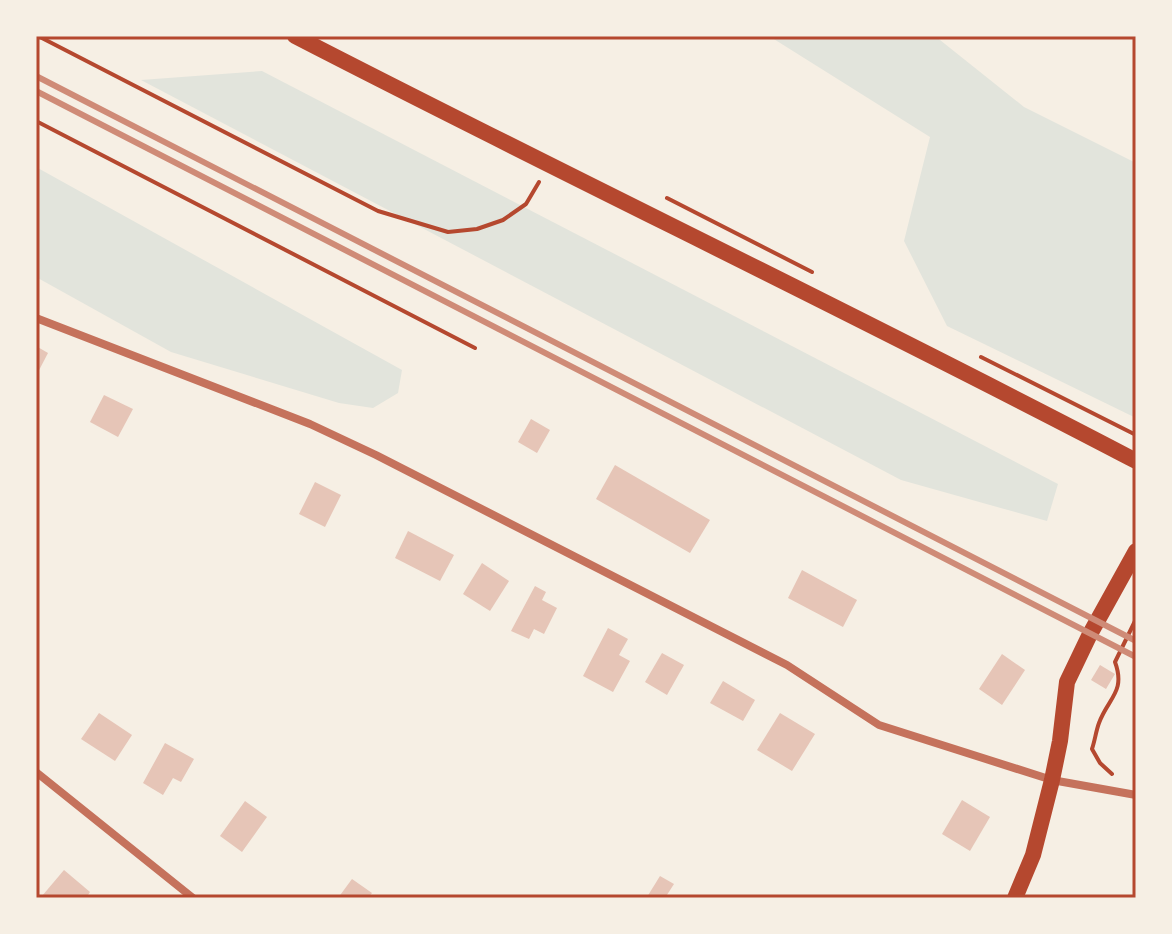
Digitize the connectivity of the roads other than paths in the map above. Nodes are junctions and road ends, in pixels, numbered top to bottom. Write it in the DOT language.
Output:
graph roads {
  1 [pos="295,36"];
  2 [pos="36,318"];
  3 [pos="1136,461"];
  4 [pos="1136,551"];
  5 [pos="36,772"];
  6 [pos="1052,780"];
  7 [pos="1134,794"];
  8 [pos="193,898"];
  9 [pos="1015,898"];
  1 -- 3 [label="main road"];
  2 -- 6 [label="street"];
  4 -- 6 [label="main road"];
  5 -- 8 [label="street"];
  6 -- 7 [label="street"];
  6 -- 9 [label="main road"];
}
